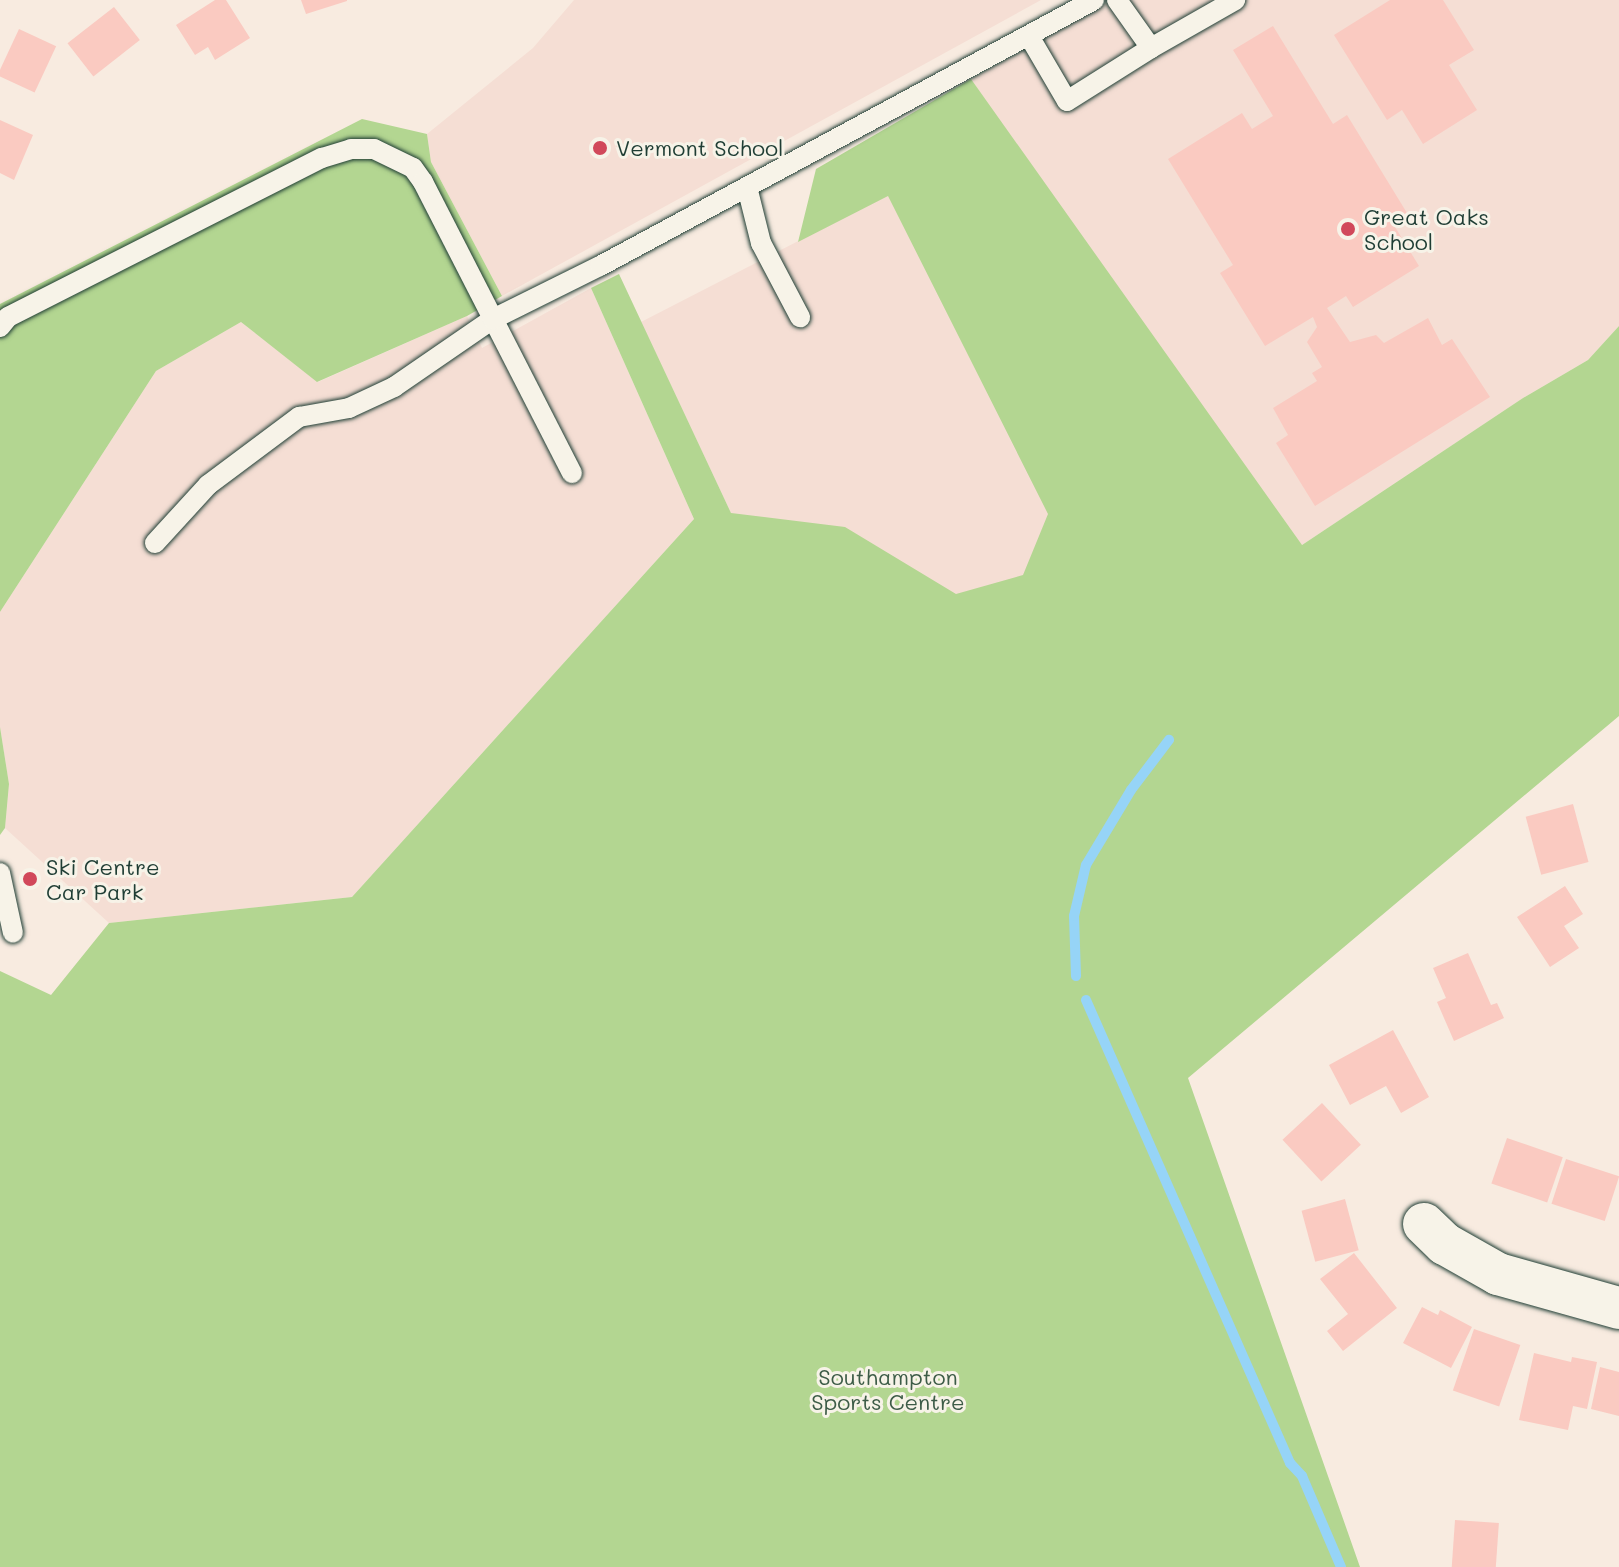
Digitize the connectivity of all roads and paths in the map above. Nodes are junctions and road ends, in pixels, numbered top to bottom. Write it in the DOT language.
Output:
graph roads {
  1 [pos="1094,0"];
  2 [pos="1117,0"];
  3 [pos="1235,0"];
  4 [pos="1029,36"];
  5 [pos="1151,48"];
  6 [pos="747,187"];
  7 [pos="800,317"];
  8 [pos="493,319"];
  9 [pos="0,327"];
  10 [pos="572,473"];
  11 [pos="155,543"];
  12 [pos="0,873"];
  13 [pos="13,933"];
  14 [pos="1424,1224"];
  15 [pos="1619,1308"];
  1 -- 4 [label="lane"];
  2 -- 5 [label="lane"];
  3 -- 5 [label="lane"];
  4 -- 5 [label="lane"];
  4 -- 6 [label="lane"];
  6 -- 7 [label="lane"];
  6 -- 8 [label="lane"];
  8 -- 9 [label="lane"];
  8 -- 10 [label="lane"];
  8 -- 11 [label="lane"];
  12 -- 13 [label="lane"];
  14 -- 15 [label="street"];
}
